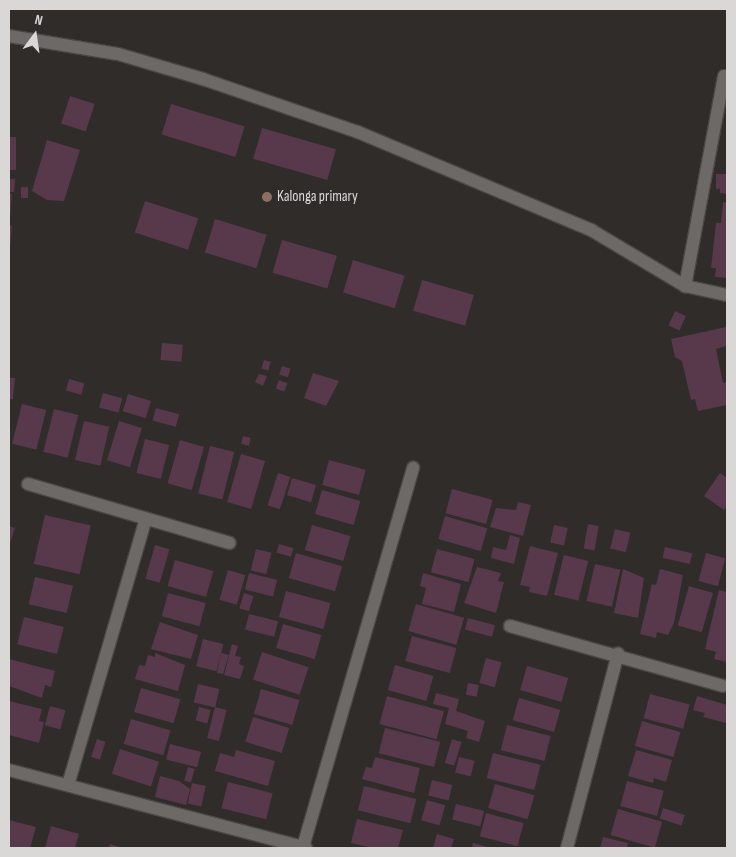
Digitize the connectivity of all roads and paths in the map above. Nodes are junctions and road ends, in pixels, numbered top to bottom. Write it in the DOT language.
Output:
graph roads {
  1 [pos="9,36"];
  2 [pos="724,76"];
  3 [pos="685,286"];
  4 [pos="727,296"];
  5 [pos="413,468"];
  6 [pos="28,484"];
  7 [pos="146,519"];
  8 [pos="230,543"];
  9 [pos="510,626"];
  10 [pos="618,654"];
  11 [pos="723,686"];
  12 [pos="9,770"];
  13 [pos="68,785"];
  14 [pos="304,848"];
  15 [pos="566,848"];
  1 -- 3 [label="street"];
  2 -- 3 [label="street"];
  3 -- 4 [label="street"];
  5 -- 14 [label="street"];
  6 -- 7 [label="street"];
  7 -- 8 [label="street"];
  7 -- 13 [label="street"];
  9 -- 10 [label="street"];
  10 -- 11 [label="street"];
  10 -- 15 [label="street"];
  12 -- 13 [label="street"];
  13 -- 14 [label="street"];
}
